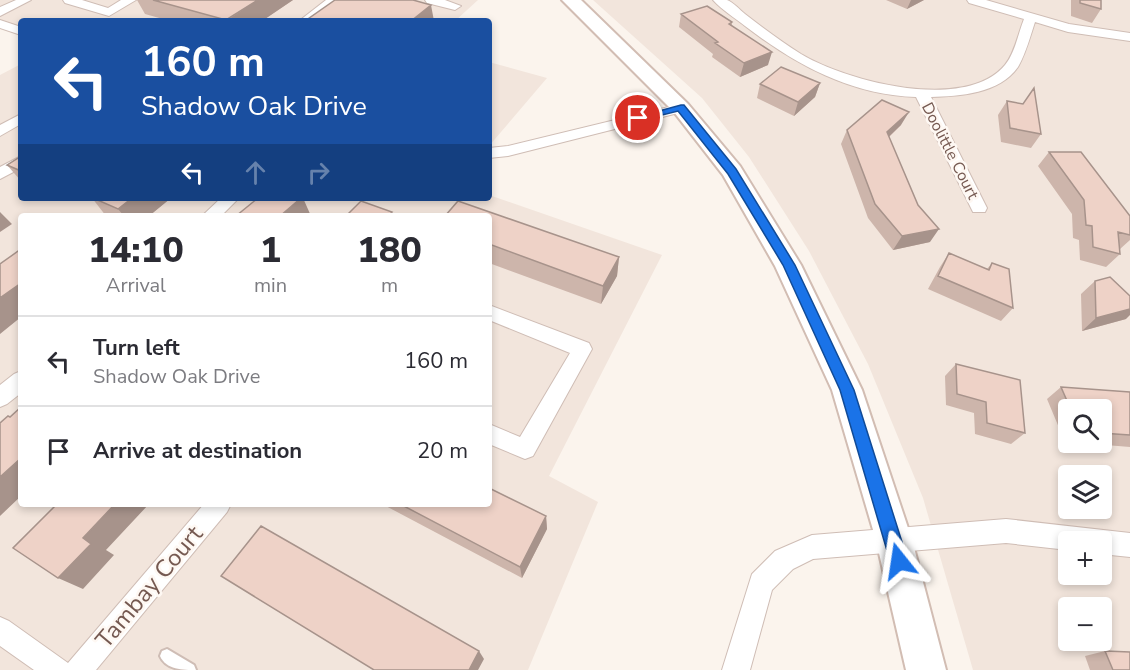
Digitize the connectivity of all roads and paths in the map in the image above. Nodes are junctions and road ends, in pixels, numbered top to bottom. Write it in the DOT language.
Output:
graph roads {
  1 [pos="25,0"];
  2 [pos="69,0"];
  3 [pos="130,0"];
  4 [pos="334,0"];
  5 [pos="430,0"];
  6 [pos="571,0"];
  7 [pos="719,0"];
  8 [pos="973,0"];
  9 [pos="454,6"];
  10 [pos="0,12"];
  11 [pos="308,18"];
  12 [pos="1030,18"];
  13 [pos="0,24"];
  14 [pos="18,30"];
  15 [pos="1130,37"];
  16 [pos="921,94"];
  17 [pos="681,108"];
  18 [pos="18,120"];
  19 [pos="0,130"];
  20 [pos="492,153"];
  21 [pos="18,163"];
  22 [pos="0,174"];
  23 [pos="228,201"];
  24 [pos="979,208"];
  25 [pos="214,213"];
  26 [pos="492,313"];
  27 [pos="18,383"];
  28 [pos="0,398"];
  29 [pos="492,435"];
  30 [pos="216,507"];
  31 [pos="894,540"];
  32 [pos="1130,545"];
  33 [pos="0,630"];
  34 [pos="167,656"];
  35 [pos="57,670"];
  36 [pos="78,670"];
  37 [pos="189,670"];
  38 [pos="736,670"];
  39 [pos="926,670"];
  1 -- 10 [label="street"];
  2 -- 3 [label="street"];
  4 -- 11 [label="street"];
  5 -- 9 [label="street"];
  6 -- 17 [label="street"];
  7 -- 16 [label="street"];
  8 -- 12 [label="street"];
  12 -- 15 [label="street"];
  12 -- 16 [label="street"];
  13 -- 14 [label="street"];
  16 -- 24 [label="street, Doolittle Court"];
  17 -- 20 [label="street"];
  17 -- 31 [label="street"];
  18 -- 19 [label="street"];
  21 -- 22 [label="street"];
  23 -- 25 [label="street"];
  26 -- 29 [label="street"];
  27 -- 28 [label="street"];
  30 -- 36 [label="street, Tambay Court"];
  31 -- 32 [label="street"];
  31 -- 38 [label="street"];
  31 -- 39 [label="street"];
  33 -- 35 [label="street"];
  34 -- 37 [label="lane"];
}
